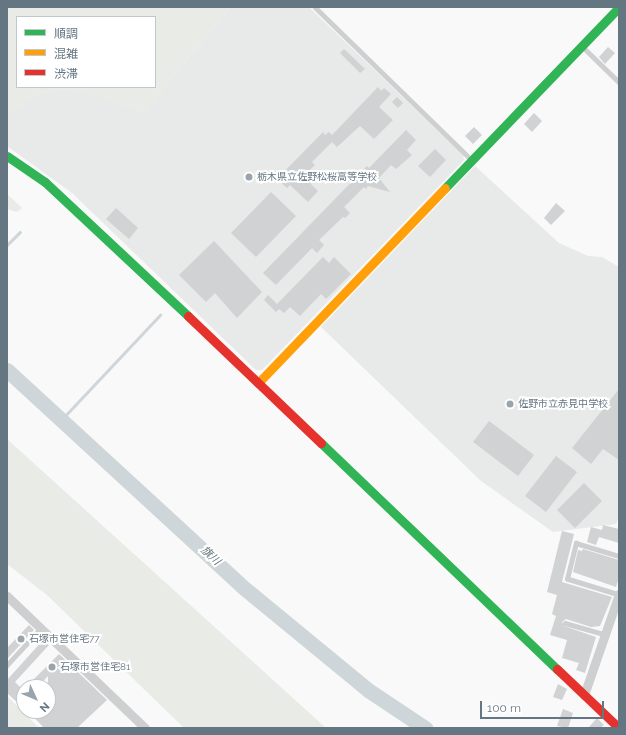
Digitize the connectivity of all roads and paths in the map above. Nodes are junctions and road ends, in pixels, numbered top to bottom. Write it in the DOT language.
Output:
graph roads {
  1 [pos="315,7"];
  2 [pos="619,7"];
  3 [pos="583,46"];
  4 [pos="619,82"];
  5 [pos="7,156"];
  6 [pos="471,159"];
  7 [pos="258,383"];
  8 [pos="619,556"];
  9 [pos="619,594"];
  10 [pos="7,596"];
  11 [pos="565,623"];
  12 [pos="41,628"];
  13 [pos="603,634"];
  14 [pos="7,665"];
  15 [pos="584,695"];
  16 [pos="145,728"];
  17 [pos="619,728"];
  1 -- 6 [label="lane"];
  2 -- 3 [label="street"];
  3 -- 4 [label="lane"];
  3 -- 6 [label="street"];
  5 -- 7 [label="street"];
  6 -- 7 [label="street"];
  7 -- 15 [label="street"];
  8 -- 9 [label="lane"];
  9 -- 13 [label="street"];
  10 -- 12 [label="street"];
  11 -- 13 [label="lane"];
  12 -- 14 [label="lane"];
  12 -- 16 [label="street"];
  13 -- 15 [label="street"];
  15 -- 17 [label="street"];
}
